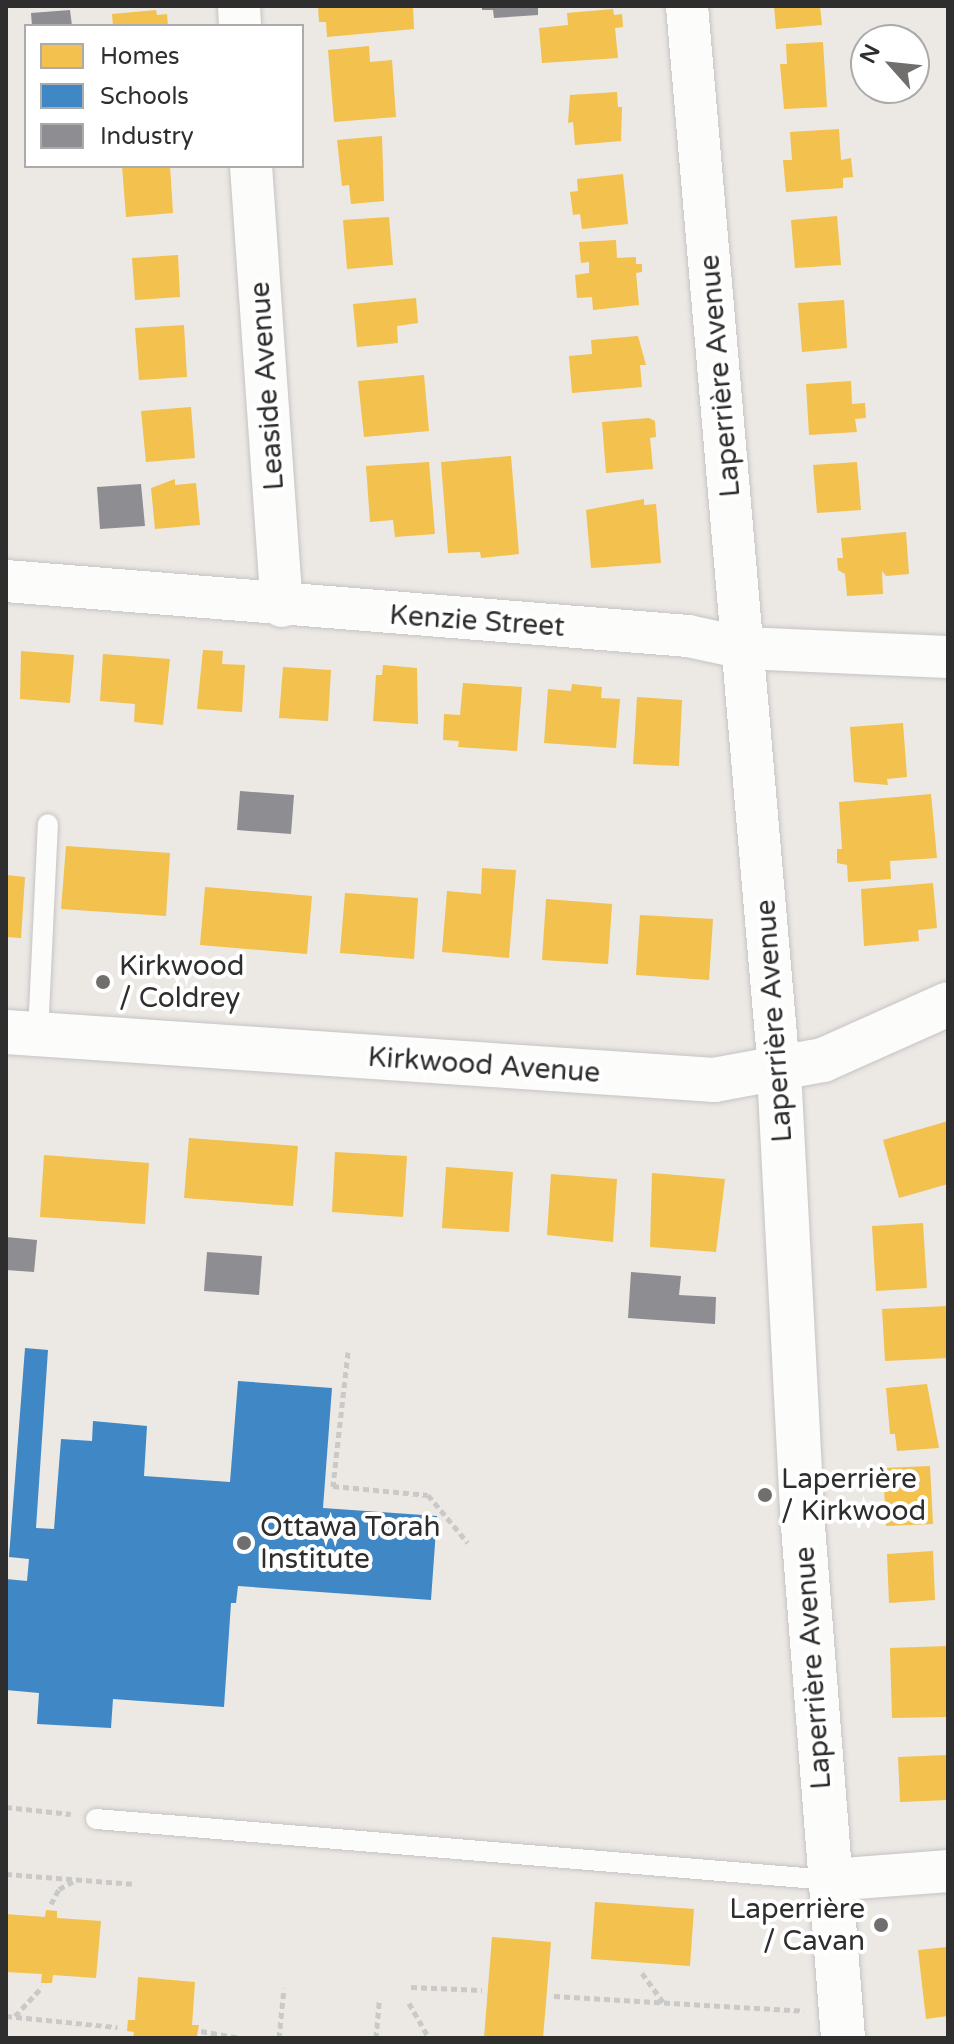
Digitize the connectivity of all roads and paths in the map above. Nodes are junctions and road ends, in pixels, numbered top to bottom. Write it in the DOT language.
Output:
graph roads {
  1 [pos="687,6"];
  2 [pos="251,168"];
  3 [pos="6,581"];
  4 [pos="282,606"];
  5 [pos="744,648"];
  6 [pos="948,657"];
  7 [pos="48,824"];
  8 [pos="948,1004"];
  9 [pos="22,1033"];
  10 [pos="779,1071"];
  11 [pos="348,1352"];
  12 [pos="468,1543"];
  13 [pos="6,1807"];
  14 [pos="96,1819"];
  15 [pos="948,1871"];
  16 [pos="6,1874"];
  17 [pos="80,1878"];
  18 [pos="829,1880"];
  19 [pos="135,1884"];
  20 [pos="51,1904"];
  21 [pos="642,1973"];
  22 [pos="42,1987"];
  23 [pos="411,1987"];
  24 [pos="284,1988"];
  25 [pos="482,1990"];
  26 [pos="554,1996"];
  27 [pos="379,2000"];
  28 [pos="409,2003"];
  29 [pos="664,2003"];
  30 [pos="6,2016"];
  31 [pos="14,2017"];
  32 [pos="842,2025"];
  33 [pos="117,2027"];
  34 [pos="201,2031"];
  35 [pos="228,2037"];
  36 [pos="239,2038"];
  37 [pos="279,2038"];
  38 [pos="376,2038"];
  39 [pos="429,2038"];
  1 -- 5 [label="street, Laperrière Avenue"];
  2 -- 4 [label="street, Leaside Avenue"];
  3 -- 4 [label="street, Kenzie Street"];
  4 -- 5 [label="street, Kenzie Street"];
  5 -- 6 [label="street, Kenzie Street"];
  5 -- 10 [label="street, Laperrière Avenue"];
  7 -- 9 [label="lane"];
  8 -- 10 [label="street, Kirkwood Avenue"];
  9 -- 10 [label="street, Kirkwood Avenue"];
  10 -- 18 [label="street, Laperrière Avenue"];
  11 -- 12 [label="path"];
  13 -- 14 [label="path"];
  14 -- 18 [label="lane"];
  15 -- 18 [label="street"];
  16 -- 17 [label="path"];
  17 -- 19 [label="path"];
  17 -- 20 [label="path"];
  18 -- 32 [label="street, Laperrière Avenue"];
  21 -- 29 [label="path"];
  22 -- 31 [label="path"];
  23 -- 25 [label="path"];
  24 -- 37 [label="path"];
  26 -- 29 [label="path"];
  27 -- 38 [label="path"];
  28 -- 39 [label="path"];
  29 -- 32 [label="path"];
  30 -- 31 [label="path"];
  31 -- 33 [label="path"];
  34 -- 35 [label="path"];
  35 -- 36 [label="path"];
}
